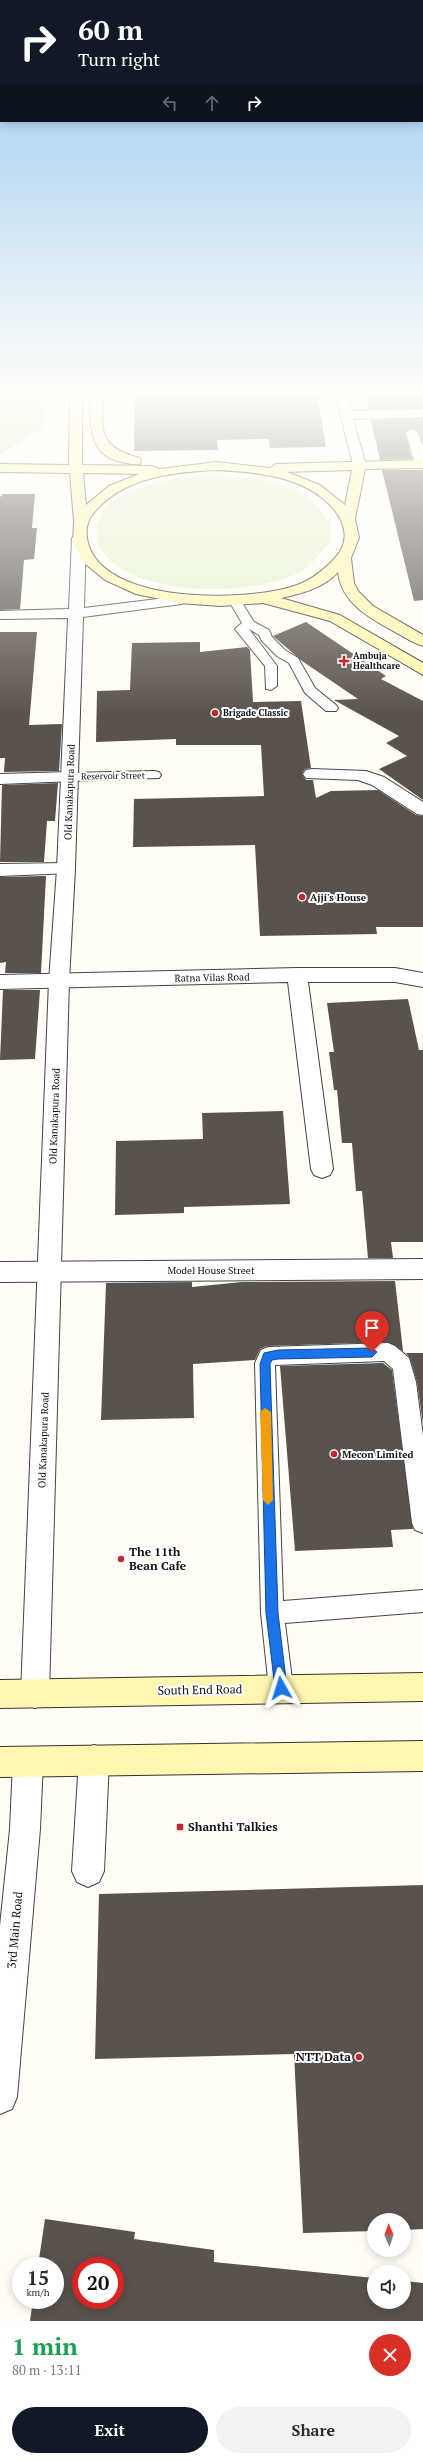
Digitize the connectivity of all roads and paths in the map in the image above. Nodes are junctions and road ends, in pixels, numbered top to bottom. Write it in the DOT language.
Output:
graph roads {
  1 [pos="79,498"];
  2 [pos="101,498"];
  3 [pos="330,498"];
  4 [pos="353,498"];
  5 [pos="349,518"];
  6 [pos="81,522"];
  7 [pos="79,538"];
  8 [pos="344,558"];
  9 [pos="264,598"];
  10 [pos="182,600"];
  11 [pos="235,601"];
  12 [pos="77,613"];
  13 [pos="0,615"];
  14 [pos="249,624"];
  15 [pos="423,641"];
  16 [pos="423,670"];
  17 [pos="271,686"];
  18 [pos="331,708"];
  19 [pos="312,774"];
  20 [pos="154,775"];
  21 [pos="69,777"];
  22 [pos="0,779"];
  23 [pos="423,810"];
  24 [pos="66,869"];
  25 [pos="0,870"];
  26 [pos="297,975"];
  27 [pos="423,980"];
  28 [pos="59,981"];
  29 [pos="0,982"];
  30 [pos="322,1169"];
  31 [pos="423,1269"];
  32 [pos="49,1271"];
  33 [pos="0,1272"];
  34 [pos="423,1523"];
  35 [pos="423,1601"];
  36 [pos="272,1613"];
  37 [pos="423,1687"];
  38 [pos="281,1688"];
  39 [pos="0,1694"];
  40 [pos="35,1694"];
  41 [pos="423,1756"];
  42 [pos="94,1760"];
  43 [pos="14,1762"];
  44 [pos="88,1871"];
  45 [pos="0,2097"];
  1 -- 6 [label="main road"];
  2 -- 6 [label="main road"];
  3 -- 5 [label="main road"];
  4 -- 5 [label="main road"];
  5 -- 8 [label="main road"];
  6 -- 7 [label="main road"];
  7 -- 10 [label="main road"];
  7 -- 12 [label="street, Old Kanakapura Road"];
  8 -- 9 [label="main road"];
  8 -- 15 [label="main road"];
  9 -- 11 [label="main road"];
  9 -- 16 [label="main road"];
  10 -- 11 [label="main road"];
  10 -- 12 [label="street"];
  11 -- 14 [label="lane"];
  12 -- 13 [label="street"];
  12 -- 21 [label="street, Old Kanakapura Road"];
  14 -- 17 [label="lane"];
  14 -- 18 [label="lane"];
  19 -- 23 [label="street"];
  20 -- 21 [label="lane, Reservoir Street"];
  21 -- 22 [label="street, Reservoir Street"];
  21 -- 24 [label="street, Old Kanakapura Road"];
  24 -- 25 [label="street"];
  24 -- 28 [label="street, Old Kanakapura Road"];
  26 -- 27 [label="street, Ratna Vilas Road"];
  26 -- 28 [label="street, Ratna Vilas Road"];
  26 -- 30 [label="street"];
  28 -- 29 [label="street, Ratna Vilas Road"];
  28 -- 32 [label="street, Old Kanakapura Road"];
  31 -- 32 [label="street, Model House Street"];
  32 -- 33 [label="street, Model House Street"];
  32 -- 40 [label="street, Old Kanakapura Road"];
  34 -- 36 [label="lane"];
  35 -- 36 [label="lane"];
  36 -- 38 [label="lane"];
  37 -- 38 [label="main road, South End Road"];
  38 -- 40 [label="main road, South End Road"];
  39 -- 40 [label="main road, South End Road"];
  41 -- 42 [label="main road"];
  42 -- 43 [label="main road"];
  42 -- 44 [label="street"];
  43 -- 45 [label="street, 3rd Main Road"];
}
